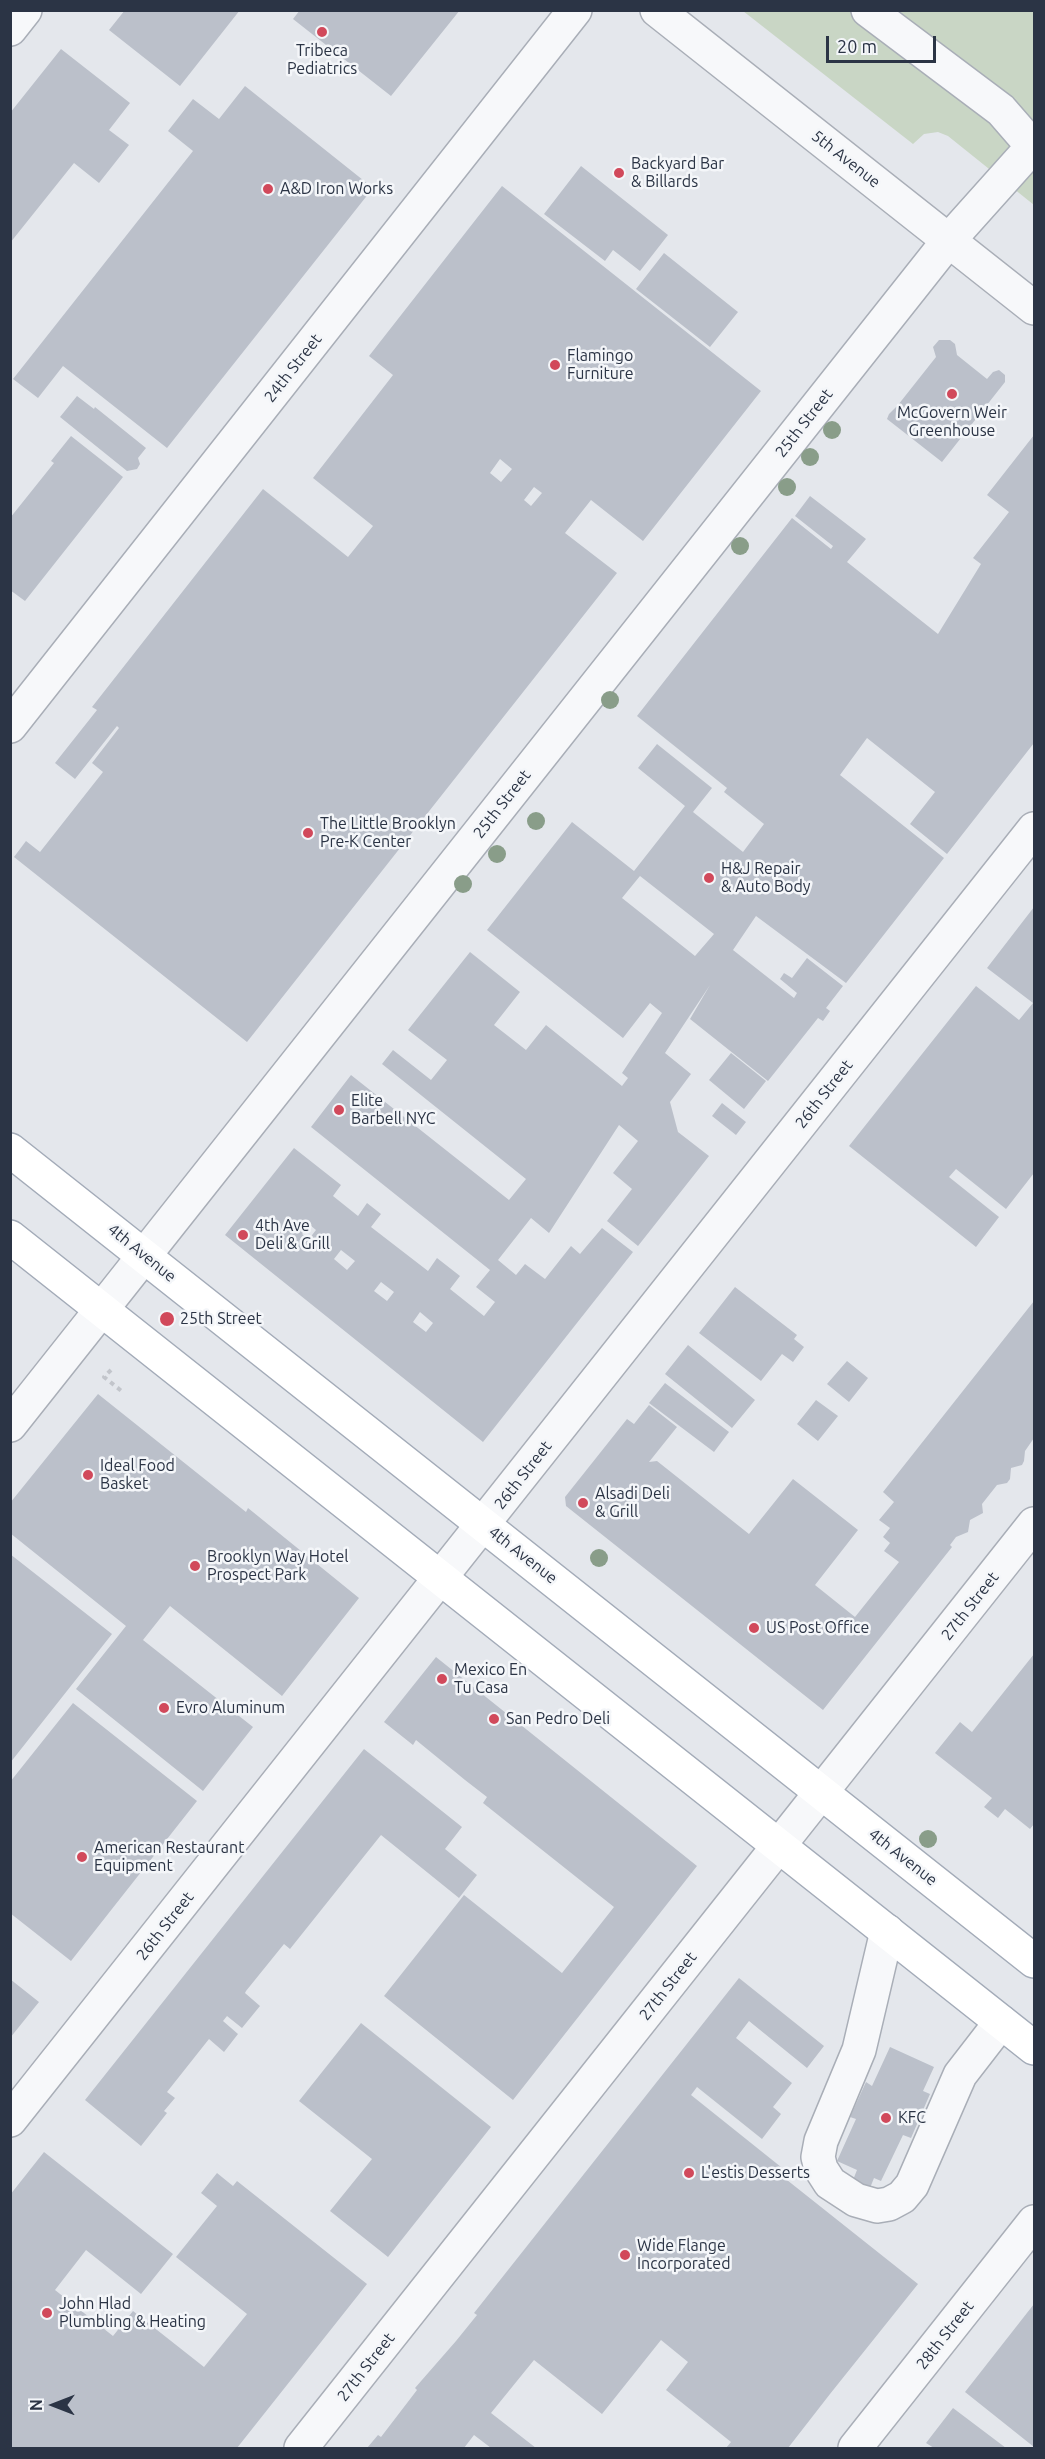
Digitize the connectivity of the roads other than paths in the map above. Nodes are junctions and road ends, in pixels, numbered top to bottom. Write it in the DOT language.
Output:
graph roads {
  1 [pos="25,10"];
  2 [pos="575,10"];
  3 [pos="657,10"];
  4 [pos="868,10"];
  5 [pos="10,29"];
  6 [pos="1034,146"];
  7 [pos="948,240"];
  8 [pos="1035,308"];
  9 [pos="10,726"];
  10 [pos="1035,829"];
  11 [pos="10,1150"];
  12 [pos="10,1237"];
  13 [pos="144,1256"];
  14 [pos="102,1310"];
  15 [pos="10,1425"];
  16 [pos="483,1524"];
  17 [pos="1035,1524"];
  18 [pos="441,1578"];
  19 [pos="822,1792"];
  20 [pos="779,1846"];
  21 [pos="887,1931"];
  22 [pos="1035,1961"];
  23 [pos="1001,2022"];
  24 [pos="1035,2048"];
  25 [pos="10,2120"];
  26 [pos="1035,2222"];
  27 [pos="301,2448"];
  28 [pos="855,2448"];
  1 -- 5 [label="street"];
  2 -- 9 [label="street, 24th Street"];
  3 -- 7 [label="street, 5th Avenue"];
  4 -- 6 [label="street"];
  6 -- 7 [label="street, 25th Street"];
  7 -- 8 [label="street, 5th Avenue"];
  7 -- 13 [label="street, 25th Street"];
  10 -- 16 [label="street, 26th Street"];
  11 -- 13 [label="main road, 4th Avenue"];
  12 -- 14 [label="main road"];
  13 -- 14 [label="street, 25th Street"];
  13 -- 16 [label="main road, 4th Avenue"];
  14 -- 15 [label="street, 25th Street"];
  14 -- 18 [label="main road"];
  16 -- 18 [label="street, 26th Street"];
  16 -- 19 [label="main road, 4th Avenue"];
  17 -- 19 [label="street, 27th Street"];
  18 -- 20 [label="main road"];
  18 -- 25 [label="street, 26th Street"];
  19 -- 20 [label="street, 27th Street"];
  19 -- 22 [label="main road, 4th Avenue"];
  20 -- 21 [label="main road"];
  20 -- 27 [label="street, 27th Street"];
  21 -- 23 [label="main road"];
  21 -- 23 [label="street"];
  23 -- 24 [label="main road"];
  26 -- 28 [label="street, 28th Street"];
}
